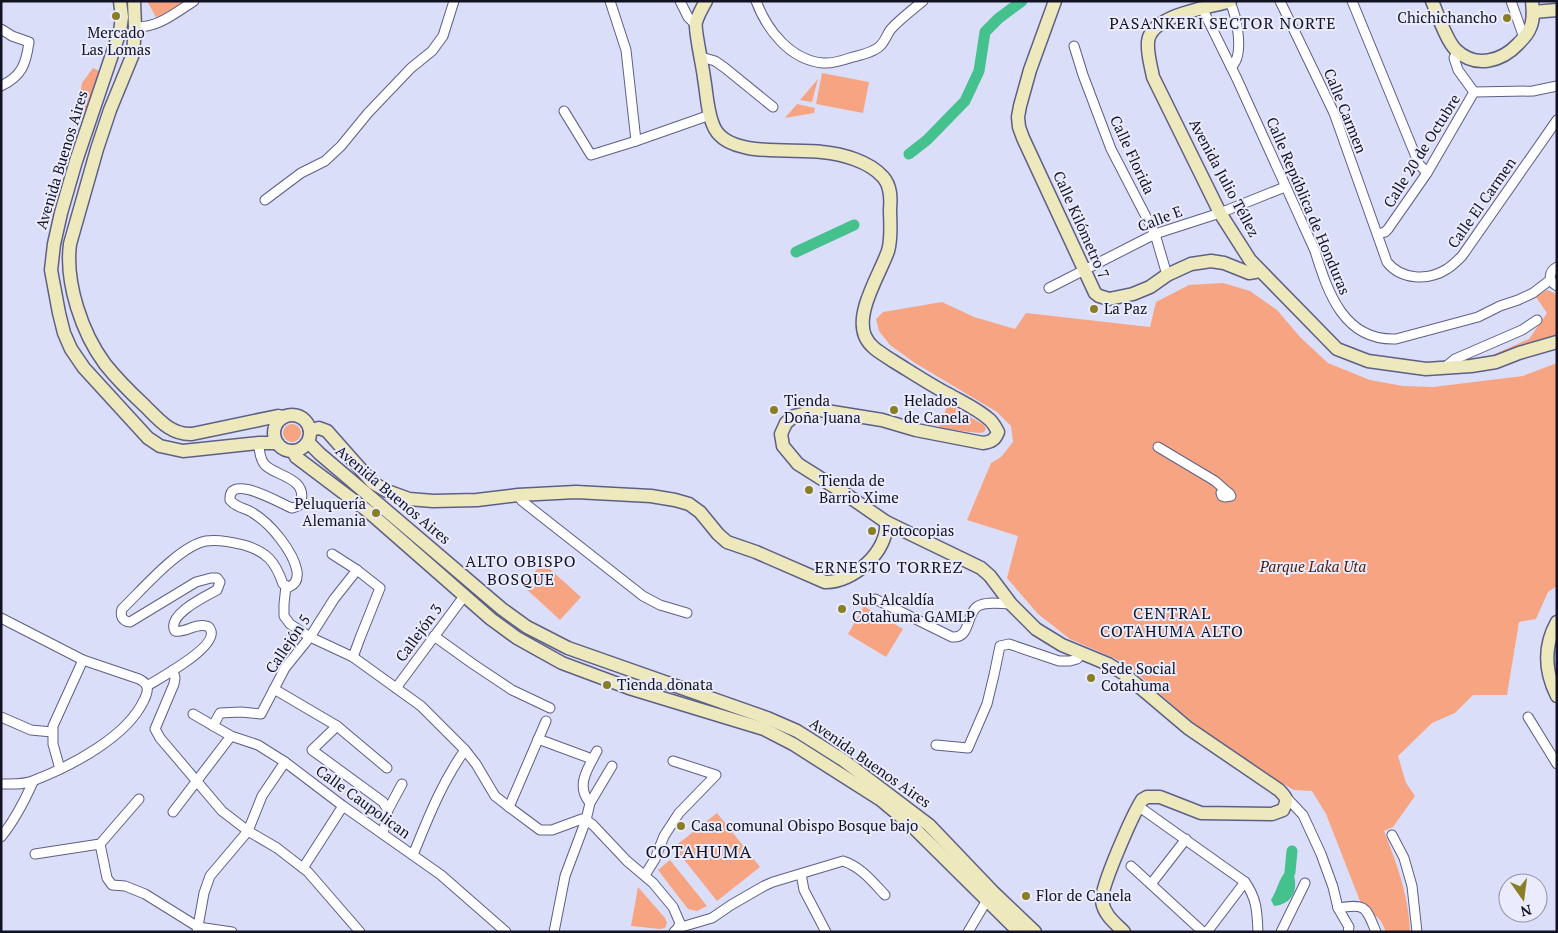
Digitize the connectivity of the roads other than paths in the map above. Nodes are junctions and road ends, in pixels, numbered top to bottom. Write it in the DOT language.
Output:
graph roads {
  1 [pos="194,1"];
  2 [pos="454,1"];
  3 [pos="610,1"];
  4 [pos="680,1"];
  5 [pos="706,1"];
  6 [pos="756,1"];
  7 [pos="923,1"];
  8 [pos="1055,1"];
  9 [pos="1229,1"];
  10 [pos="1280,1"];
  11 [pos="1352,1"];
  12 [pos="1432,1"];
  13 [pos="1511,1"];
  14 [pos="120,2"];
  15 [pos="134,2"];
  16 [pos="1532,7"];
  17 [pos="1202,8"];
  18 [pos="1557,10"];
  19 [pos="696,24"];
  20 [pos="135,27"];
  21 [pos="1,29"];
  22 [pos="1524,38"];
  23 [pos="1074,46"];
  24 [pos="1457,51"];
  25 [pos="701,57"];
  26 [pos="1232,68"];
  27 [pos="1,86"];
  28 [pos="1557,86"];
  29 [pos="1474,92"];
  30 [pos="773,107"];
  31 [pos="564,111"];
  32 [pos="710,115"];
  33 [pos="1557,120"];
  34 [pos="636,141"];
  35 [pos="1427,173"];
  36 [pos="1285,187"];
  37 [pos="266,200"];
  38 [pos="1220,213"];
  39 [pos="1155,234"];
  40 [pos="1378,234"];
  41 [pos="1557,267"];
  42 [pos="1084,269"];
  43 [pos="1260,271"];
  44 [pos="1167,275"];
  45 [pos="1554,283"];
  46 [pos="1050,288"];
  47 [pos="1537,320"];
  48 [pos="1557,342"];
  49 [pos="1444,368"];
  50 [pos="283,417"];
  51 [pos="309,436"];
  52 [pos="259,442"];
  53 [pos="277,442"];
  54 [pos="1158,447"];
  55 [pos="293,451"];
  56 [pos="1224,490"];
  57 [pos="518,495"];
  58 [pos="886,522"];
  59 [pos="332,554"];
  60 [pos="358,570"];
  61 [pos="286,586"];
  62 [pos="464,595"];
  63 [pos="874,599"];
  64 [pos="1011,604"];
  65 [pos="687,613"];
  66 [pos="1,618"];
  67 [pos="1557,622"];
  68 [pos="310,636"];
  69 [pos="434,636"];
  70 [pos="1082,652"];
  71 [pos="353,657"];
  72 [pos="83,660"];
  73 [pos="173,670"];
  74 [pos="147,686"];
  75 [pos="396,688"];
  76 [pos="274,689"];
  77 [pos="1557,696"];
  78 [pos="550,708"];
  79 [pos="193,714"];
  80 [pos="1,717"];
  81 [pos="1528,717"];
  82 [pos="546,721"];
  83 [pos="213,726"];
  84 [pos="338,726"];
  85 [pos="52,732"];
  86 [pos="231,736"];
  87 [pos="538,739"];
  88 [pos="936,745"];
  89 [pos="465,750"];
  90 [pos="673,761"];
  91 [pos="285,762"];
  92 [pos="1557,764"];
  93 [pos="612,766"];
  94 [pos="387,768"];
  95 [pos="60,769"];
  96 [pos="33,782"];
  97 [pos="197,783"];
  98 [pos="1,784"];
  99 [pos="402,784"];
  100 [pos="1286,797"];
  101 [pos="139,799"];
  102 [pos="590,803"];
  103 [pos="343,806"];
  104 [pos="1138,806"];
  105 [pos="509,807"];
  106 [pos="388,810"];
  107 [pos="173,812"];
  108 [pos="586,820"];
  109 [pos="248,831"];
  110 [pos="383,834"];
  111 [pos="1392,835"];
  112 [pos="1,837"];
  113 [pos="1186,839"];
  114 [pos="100,844"];
  115 [pos="35,854"];
  116 [pos="413,855"];
  117 [pos="1131,866"];
  118 [pos="303,868"];
  119 [pos="800,874"];
  120 [pos="646,875"];
  121 [pos="1245,882"];
  122 [pos="1305,883"];
  123 [pos="1151,884"];
  124 [pos="885,895"];
  125 [pos="987,900"];
  126 [pos="1338,908"];
  127 [pos="198,929"];
  128 [pos="676,930"];
  129 [pos="232,932"];
  130 [pos="360,932"];
  131 [pos="506,932"];
  132 [pos="554,932"];
  133 [pos="826,932"];
  134 [pos="968,932"];
  135 [pos="1019,932"];
  136 [pos="1035,932"];
  137 [pos="1124,932"];
  138 [pos="1205,932"];
  139 [pos="1258,932"];
  140 [pos="1281,932"];
  141 [pos="1348,932"];
  142 [pos="1376,932"];
  143 [pos="1417,932"];
  1 -- 20 [label="street"];
  2 -- 37 [label="street"];
  3 -- 34 [label="street"];
  4 -- 19 [label="street"];
  5 -- 19 [label="main road"];
  6 -- 7 [label="street"];
  8 -- 42 [label="main road, Calle Kilómetro 7"];
  9 -- 17 [label="main road, Avenida Julio Téllez"];
  9 -- 26 [label="street"];
  10 -- 40 [label="street, Calle Carmen"];
  11 -- 35 [label="street"];
  12 -- 24 [label="main road"];
  13 -- 22 [label="street"];
  14 -- 15 [label="main road"];
  14 -- 52 [label="main road, Avenida Buenos Aires"];
  15 -- 20 [label="main road, Avenida Buenos Aires"];
  16 -- 18 [label="main road"];
  16 -- 22 [label="main road"];
  17 -- 26 [label="street, Calle República de Honduras"];
  17 -- 38 [label="main road, Avenida Julio Téllez"];
  19 -- 25 [label="main road"];
  20 -- 50 [label="main road, Avenida Buenos Aires"];
  21 -- 27 [label="street"];
  22 -- 24 [label="main road"];
  23 -- 39 [label="street, Calle Florida"];
  24 -- 29 [label="street, Calle 20 de Octubre"];
  25 -- 30 [label="street"];
  25 -- 32 [label="main road"];
  26 -- 36 [label="street, Calle República de Honduras"];
  28 -- 29 [label="street"];
  29 -- 35 [label="street, Calle 20 de Octubre"];
  31 -- 34 [label="street"];
  32 -- 34 [label="street"];
  32 -- 58 [label="main road"];
  33 -- 40 [label="street, Calle El Carmen"];
  35 -- 40 [label="street, Calle 20 de Octubre"];
  36 -- 38 [label="street, Calle E"];
  36 -- 45 [label="street, Calle República de Honduras"];
  38 -- 39 [label="street, Calle E"];
  38 -- 43 [label="main road, Avenida Julio Téllez"];
  39 -- 42 [label="street, Calle E"];
  39 -- 44 [label="street, Calle Florida"];
  41 -- 45 [label="street"];
  42 -- 44 [label="main road, Calle Kilómetro 7"];
  42 -- 46 [label="street, Calle E"];
  43 -- 44 [label="main road, Calle Kilómetro 7"];
  43 -- 49 [label="main road, Avenida Julio Téllez"];
  47 -- 49 [label="street"];
  48 -- 49 [label="main road, Avenida Julio Téllez"];
  50 -- 51 [label="main road"];
  50 -- 53 [label="main road"];
  51 -- 55 [label="main road"];
  51 -- 57 [label="main road"];
  51 -- 136 [label="main road, Avenida Buenos Aires"];
  52 -- 53 [label="main road, Avenida Buenos Aires"];
  52 -- 61 [label="street"];
  53 -- 55 [label="main road"];
  54 -- 56 [label="street"];
  55 -- 62 [label="main road, Avenida Buenos Aires"];
  57 -- 58 [label="main road"];
  57 -- 65 [label="street"];
  58 -- 64 [label="main road"];
  59 -- 60 [label="street"];
  60 -- 68 [label="street, Callejón 5"];
  60 -- 71 [label="street"];
  61 -- 68 [label="street"];
  61 -- 73 [label="street"];
  62 -- 69 [label="street, Callejón 3"];
  62 -- 125 [label="main road, Avenida Buenos Aires"];
  63 -- 64 [label="street"];
  64 -- 70 [label="main road"];
  66 -- 72 [label="street"];
  67 -- 77 [label="main road"];
  68 -- 71 [label="street"];
  68 -- 76 [label="street, Callejón 5"];
  69 -- 75 [label="street, Callejón 3"];
  69 -- 78 [label="street"];
  70 -- 88 [label="street"];
  70 -- 100 [label="main road"];
  71 -- 75 [label="street"];
  72 -- 74 [label="street"];
  72 -- 85 [label="street"];
  73 -- 74 [label="street"];
  73 -- 97 [label="street"];
  74 -- 95 [label="street"];
  75 -- 89 [label="street"];
  76 -- 83 [label="street, Callejón 5"];
  76 -- 84 [label="street"];
  79 -- 83 [label="street, Calle Caupolican"];
  80 -- 85 [label="street"];
  81 -- 92 [label="street"];
  82 -- 87 [label="street"];
  83 -- 86 [label="street, Calle Caupolican"];
  84 -- 94 [label="street"];
  84 -- 106 [label="street"];
  85 -- 95 [label="street"];
  86 -- 91 [label="street, Calle Caupolican"];
  86 -- 97 [label="street"];
  87 -- 102 [label="street"];
  87 -- 105 [label="street"];
  89 -- 105 [label="street"];
  89 -- 116 [label="street"];
  90 -- 120 [label="street"];
  91 -- 103 [label="street, Calle Caupolican"];
  91 -- 109 [label="street"];
  93 -- 102 [label="street"];
  95 -- 96 [label="street"];
  96 -- 98 [label="street"];
  96 -- 112 [label="street"];
  97 -- 107 [label="street"];
  97 -- 109 [label="street"];
  99 -- 106 [label="street"];
  100 -- 104 [label="main road"];
  100 -- 126 [label="street"];
  101 -- 114 [label="street"];
  102 -- 108 [label="street"];
  103 -- 110 [label="street, Calle Caupolican"];
  103 -- 118 [label="street"];
  104 -- 113 [label="street"];
  104 -- 137 [label="main road"];
  105 -- 108 [label="street"];
  106 -- 110 [label="street"];
  108 -- 120 [label="street"];
  108 -- 132 [label="street"];
  109 -- 118 [label="street"];
  109 -- 127 [label="street"];
  110 -- 116 [label="street, Calle Caupolican"];
  111 -- 143 [label="street"];
  113 -- 121 [label="street"];
  113 -- 123 [label="street"];
  114 -- 115 [label="street"];
  114 -- 127 [label="street"];
  116 -- 131 [label="street, Calle Caupolican"];
  117 -- 123 [label="street"];
  118 -- 130 [label="street"];
  119 -- 124 [label="street"];
  119 -- 128 [label="street"];
  119 -- 133 [label="street"];
  120 -- 128 [label="street"];
  121 -- 138 [label="street"];
  121 -- 139 [label="street"];
  122 -- 140 [label="street"];
  123 -- 138 [label="street"];
  125 -- 134 [label="street"];
  125 -- 135 [label="main road, Avenida Buenos Aires"];
  126 -- 141 [label="street"];
  126 -- 142 [label="street"];
  127 -- 129 [label="street"];
}
